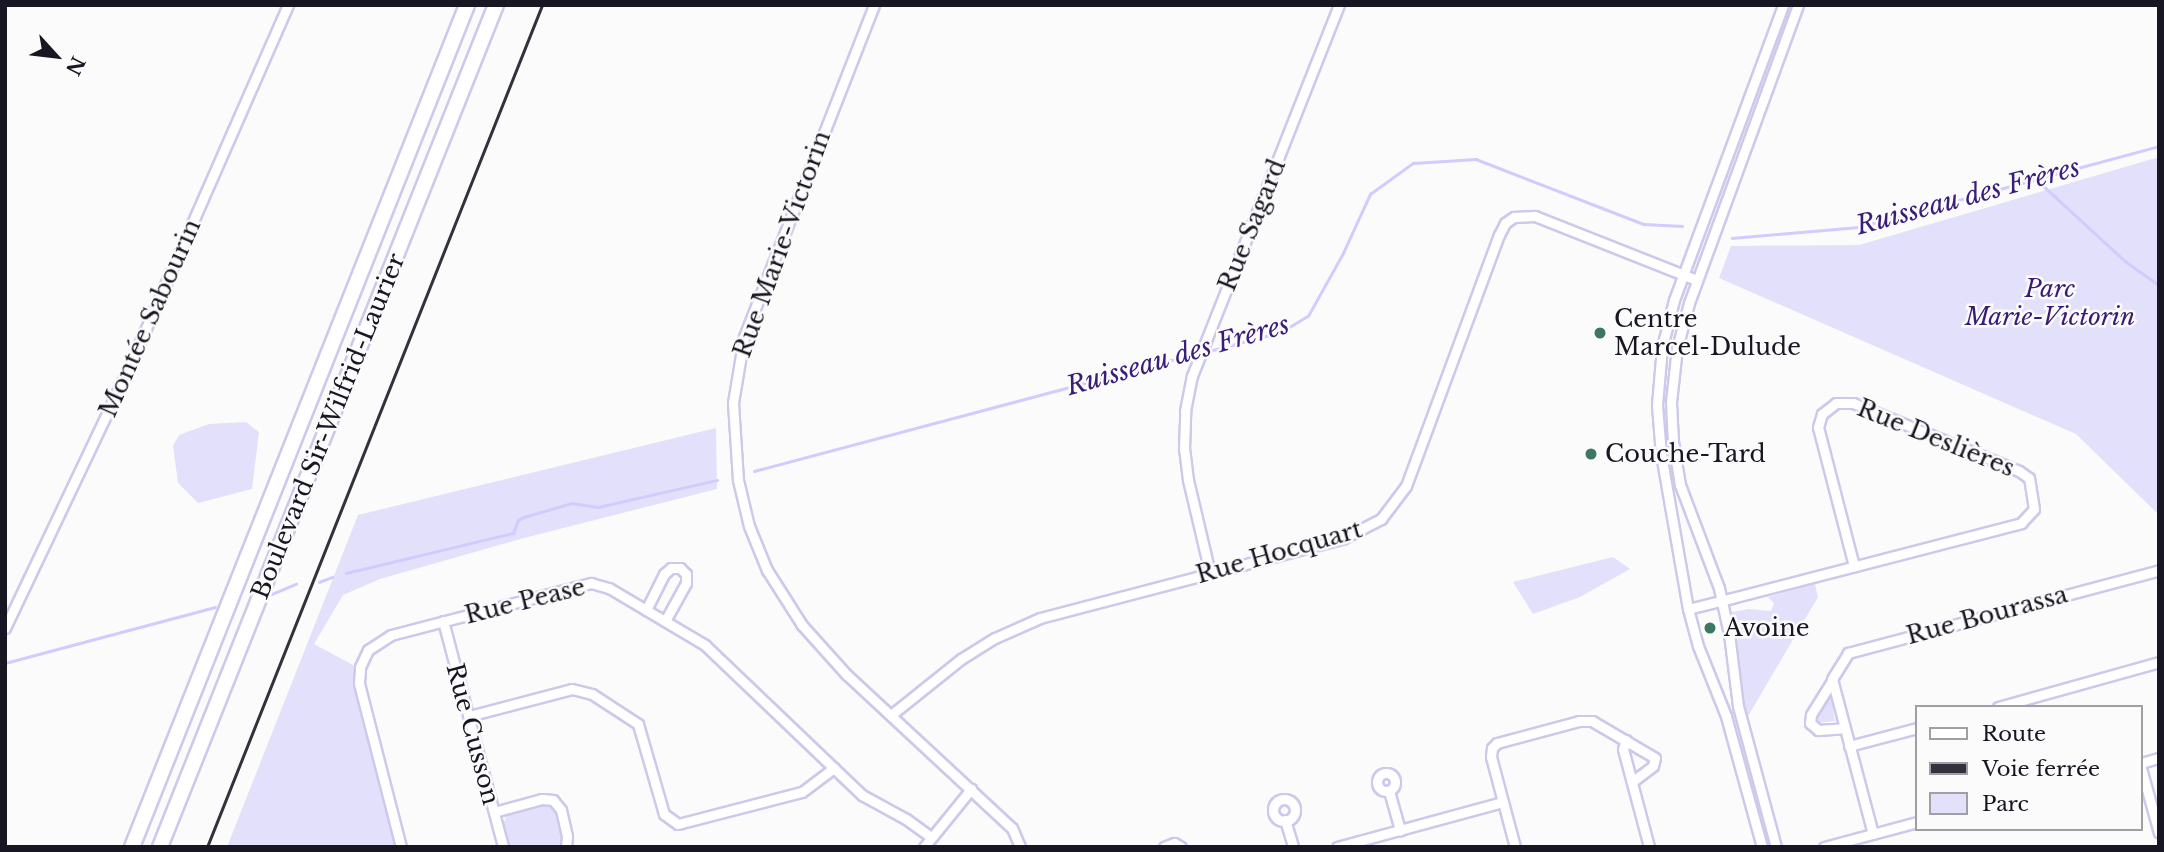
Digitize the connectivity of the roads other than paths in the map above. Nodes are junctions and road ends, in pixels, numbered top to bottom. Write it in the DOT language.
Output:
graph roads {
  1 [pos="288,5"];
  2 [pos="467,5"];
  3 [pos="496,5"];
  4 [pos="874,5"];
  5 [pos="1339,5"];
  6 [pos="1783,5"];
  7 [pos="1798,5"];
  8 [pos="1737,131"];
  9 [pos="1750,136"];
  10 [pos="1683,275"];
  11 [pos="1697,280"];
  12 [pos="1658,429"];
  13 [pos="1672,432"];
  14 [pos="1854,566"];
  15 [pos="2159,570"];
  16 [pos="1210,573"];
  17 [pos="1722,601"];
  18 [pos="1688,609"];
  19 [pos="646,610"];
  20 [pos="443,621"];
  21 [pos="665,621"];
  22 [pos="5,628"];
  23 [pos="2159,662"];
  24 [pos="1832,681"];
  25 [pos="2005,705"];
  26 [pos="891,715"];
  27 [pos="469,716"];
  28 [pos="1844,727"];
  29 [pos="1916,728"];
  30 [pos="1626,740"];
  31 [pos="1849,746"];
  32 [pos="834,768"];
  33 [pos="2143,773"];
  34 [pos="1632,782"];
  35 [pos="971,789"];
  36 [pos="1389,791"];
  37 [pos="1503,802"];
  38 [pos="494,812"];
  39 [pos="1285,820"];
  40 [pos="1916,822"];
  41 [pos="1400,830"];
  42 [pos="1873,834"];
  43 [pos="2159,834"];
  44 [pos="931,837"];
  45 [pos="132,847"];
  46 [pos="160,847"];
  47 [pos="401,847"];
  48 [pos="503,847"];
  49 [pos="565,847"];
  50 [pos="924,847"];
  51 [pos="1020,847"];
  52 [pos="1164,847"];
  53 [pos="1181,847"];
  54 [pos="1293,847"];
  55 [pos="1337,847"];
  56 [pos="1515,847"];
  57 [pos="1649,847"];
  58 [pos="1762,847"];
  59 [pos="1776,847"];
  60 [pos="1824,847"];
  1 -- 22 [label="street, Montée Sabourin"];
  2 -- 45 [label="highway, Boulevard Sir-Wilfrid-Laurier"];
  3 -- 46 [label="highway, Boulevard Sir-Wilfrid-Laurier"];
  4 -- 26 [label="street, Rue Marie-Victorin"];
  5 -- 16 [label="street, Rue Sagard"];
  6 -- 8 [label="street"];
  7 -- 9 [label="street"];
  8 -- 9 [label="street"];
  8 -- 10 [label="street"];
  9 -- 11 [label="street"];
  10 -- 11 [label="street, Rue Hocquart"];
  10 -- 12 [label="street"];
  10 -- 16 [label="street, Rue Hocquart"];
  11 -- 13 [label="street"];
  12 -- 13 [label="street"];
  12 -- 18 [label="street"];
  13 -- 17 [label="street"];
  14 -- 14 [label="street, Rue Deslières"];
  14 -- 17 [label="street, Rue Deslières"];
  15 -- 24 [label="street, Rue Bourassa"];
  16 -- 26 [label="street, Rue Hocquart"];
  17 -- 18 [label="street, Rue Deslières"];
  17 -- 59 [label="street"];
  18 -- 58 [label="street"];
  19 -- 20 [label="street, Rue Pease"];
  19 -- 21 [label="street, Rue Pease"];
  19 -- 21 [label="street"];
  20 -- 27 [label="street, Rue Cusson"];
  20 -- 47 [label="street, Rue Pease"];
  21 -- 32 [label="street, Rue Pease"];
  23 -- 25 [label="street"];
  24 -- 28 [label="street"];
  24 -- 28 [label="street, Rue Bourassa"];
  26 -- 35 [label="street, Rue Marie-Victorin"];
  27 -- 32 [label="street"];
  27 -- 38 [label="street, Rue Cusson"];
  28 -- 31 [label="street"];
  29 -- 31 [label="street"];
  30 -- 34 [label="street"];
  30 -- 34 [label="street"];
  30 -- 37 [label="street"];
  31 -- 42 [label="street"];
  32 -- 44 [label="street, Rue Pease"];
  33 -- 43 [label="street"];
  34 -- 57 [label="street"];
  35 -- 44 [label="street"];
  35 -- 51 [label="street, Rue Marie-Victorin"];
  36 -- 41 [label="street"];
  37 -- 41 [label="street"];
  37 -- 56 [label="street"];
  38 -- 48 [label="street, Rue Cusson"];
  38 -- 49 [label="street"];
  39 -- 54 [label="street"];
  40 -- 42 [label="street"];
  41 -- 55 [label="street"];
  42 -- 60 [label="street"];
  44 -- 50 [label="street"];
  52 -- 53 [label="street"];
}
